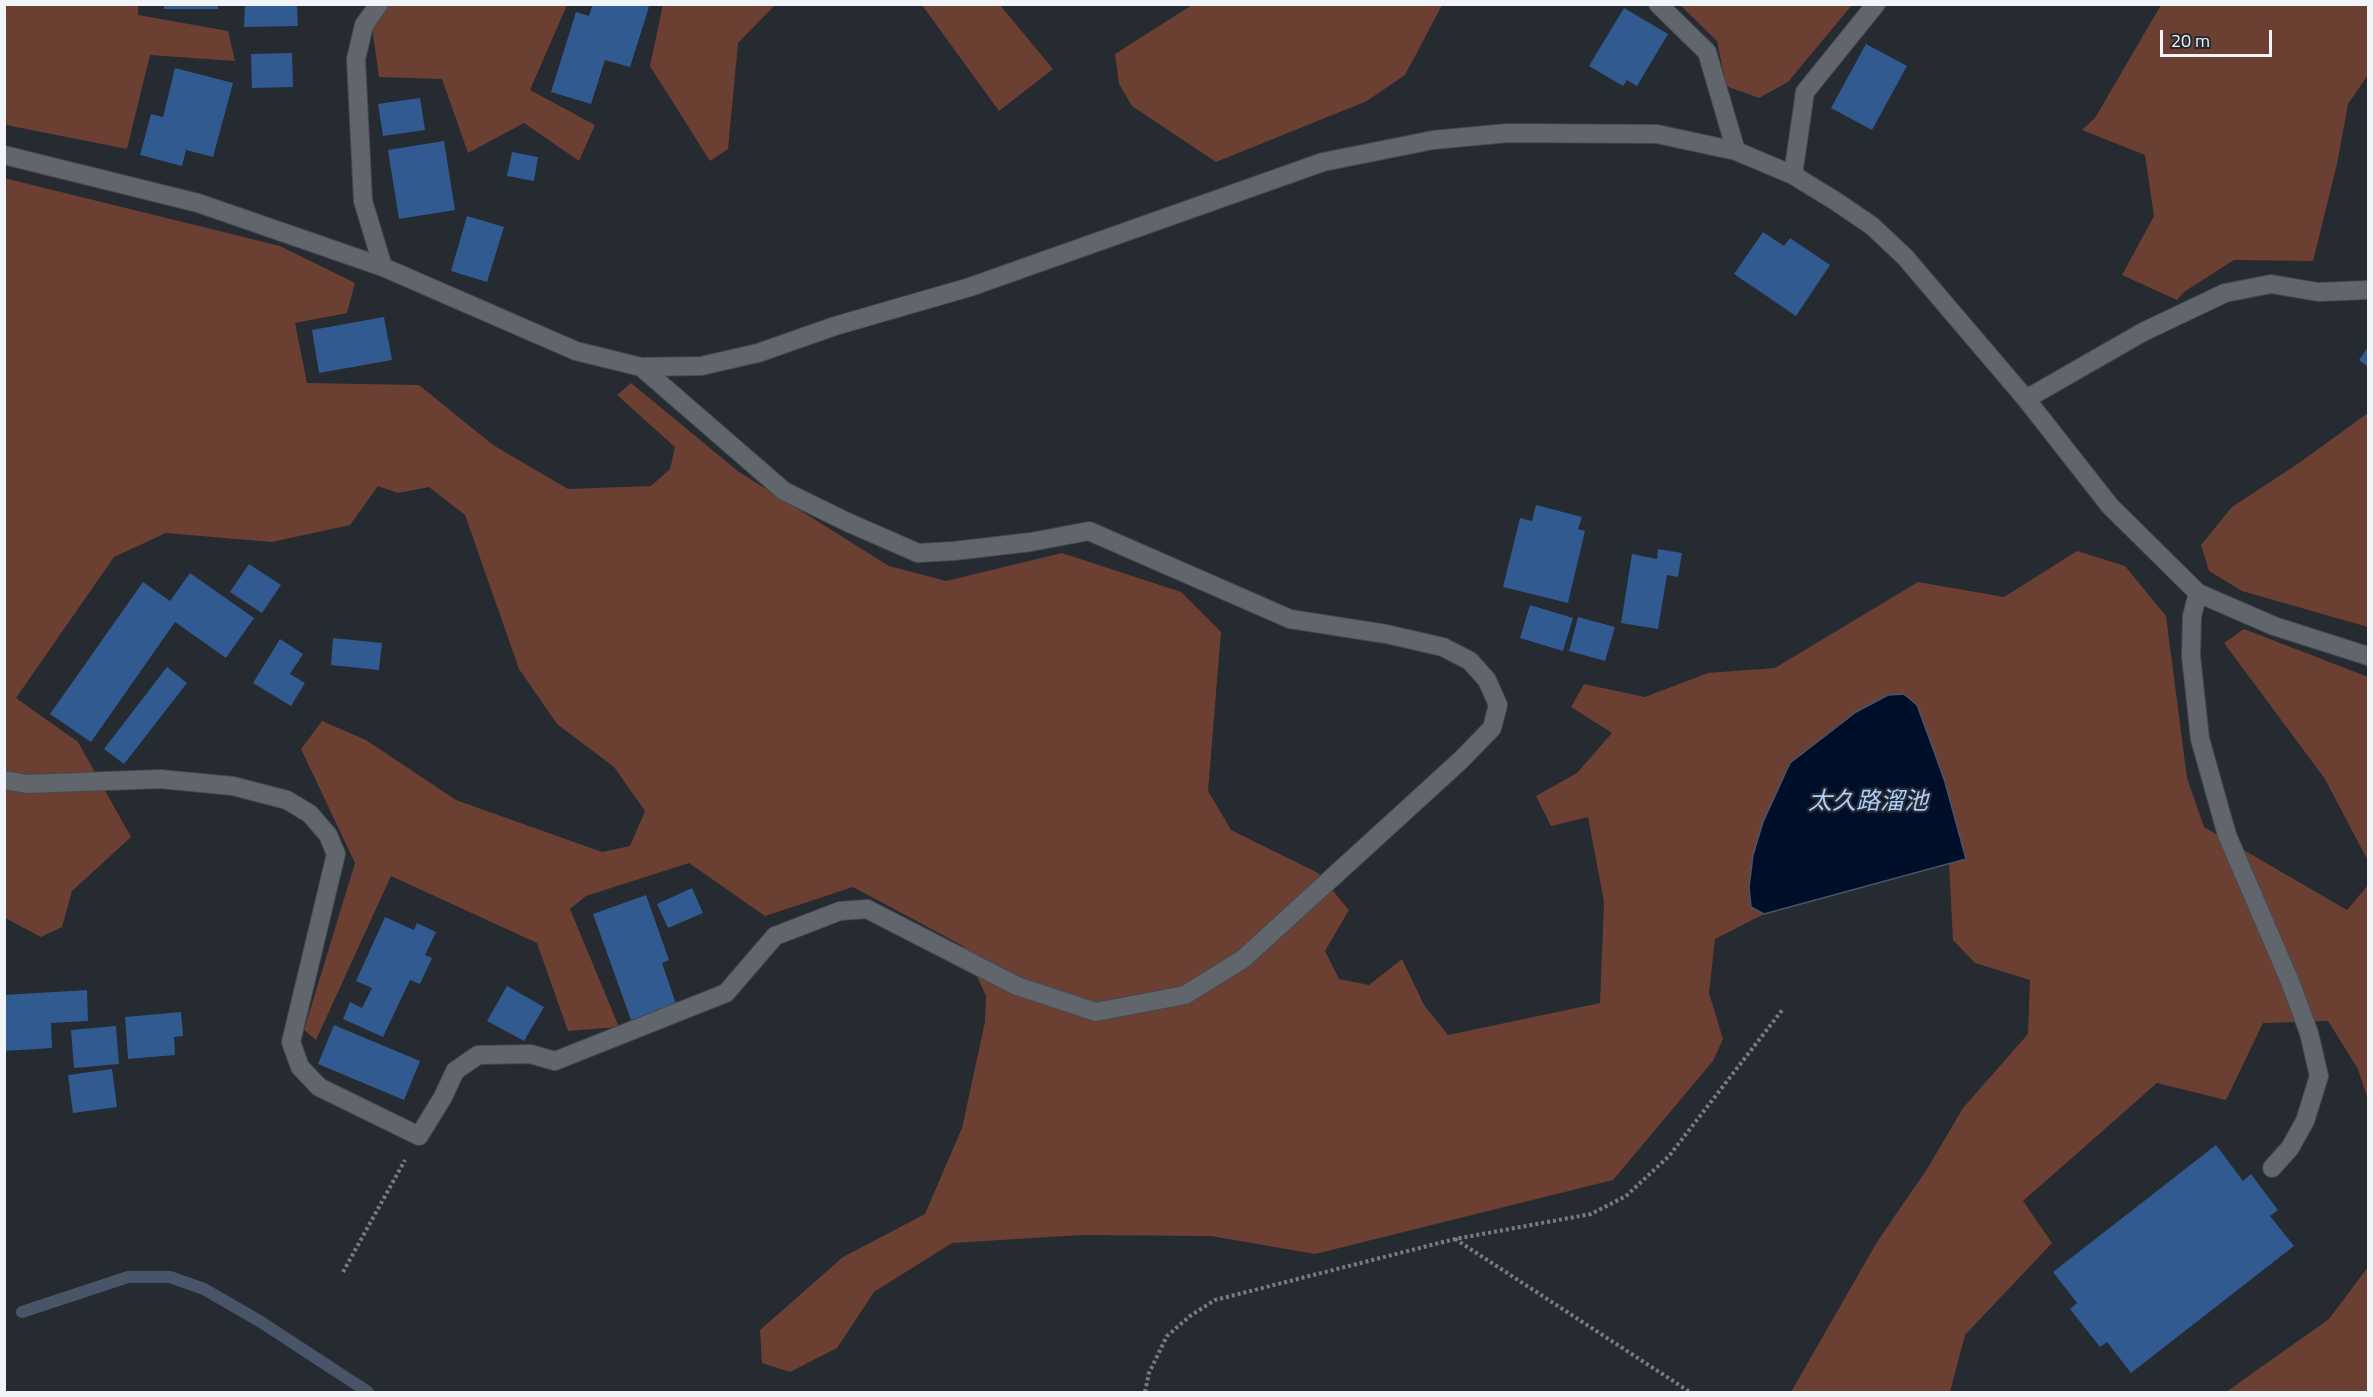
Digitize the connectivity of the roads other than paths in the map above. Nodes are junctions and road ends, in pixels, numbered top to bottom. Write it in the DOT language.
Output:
graph roads {
  1 [pos="379,4"];
  2 [pos="1658,4"];
  3 [pos="1876,4"];
  4 [pos="1736,151"];
  5 [pos="4,155"];
  6 [pos="1793,175"];
  7 [pos="383,267"];
  8 [pos="2368,290"];
  9 [pos="641,367"];
  10 [pos="2026,399"];
  11 [pos="2198,593"];
  12 [pos="2368,656"];
  13 [pos="4,780"];
  14 [pos="2272,1168"];
  1 -- 7 [label="street"];
  2 -- 4 [label="street"];
  3 -- 6 [label="street"];
  4 -- 6 [label="street"];
  4 -- 9 [label="street"];
  5 -- 7 [label="street"];
  6 -- 10 [label="street"];
  7 -- 9 [label="street"];
  8 -- 10 [label="street"];
  9 -- 13 [label="street"];
  10 -- 11 [label="street"];
  11 -- 12 [label="street"];
  11 -- 14 [label="street"];
}
